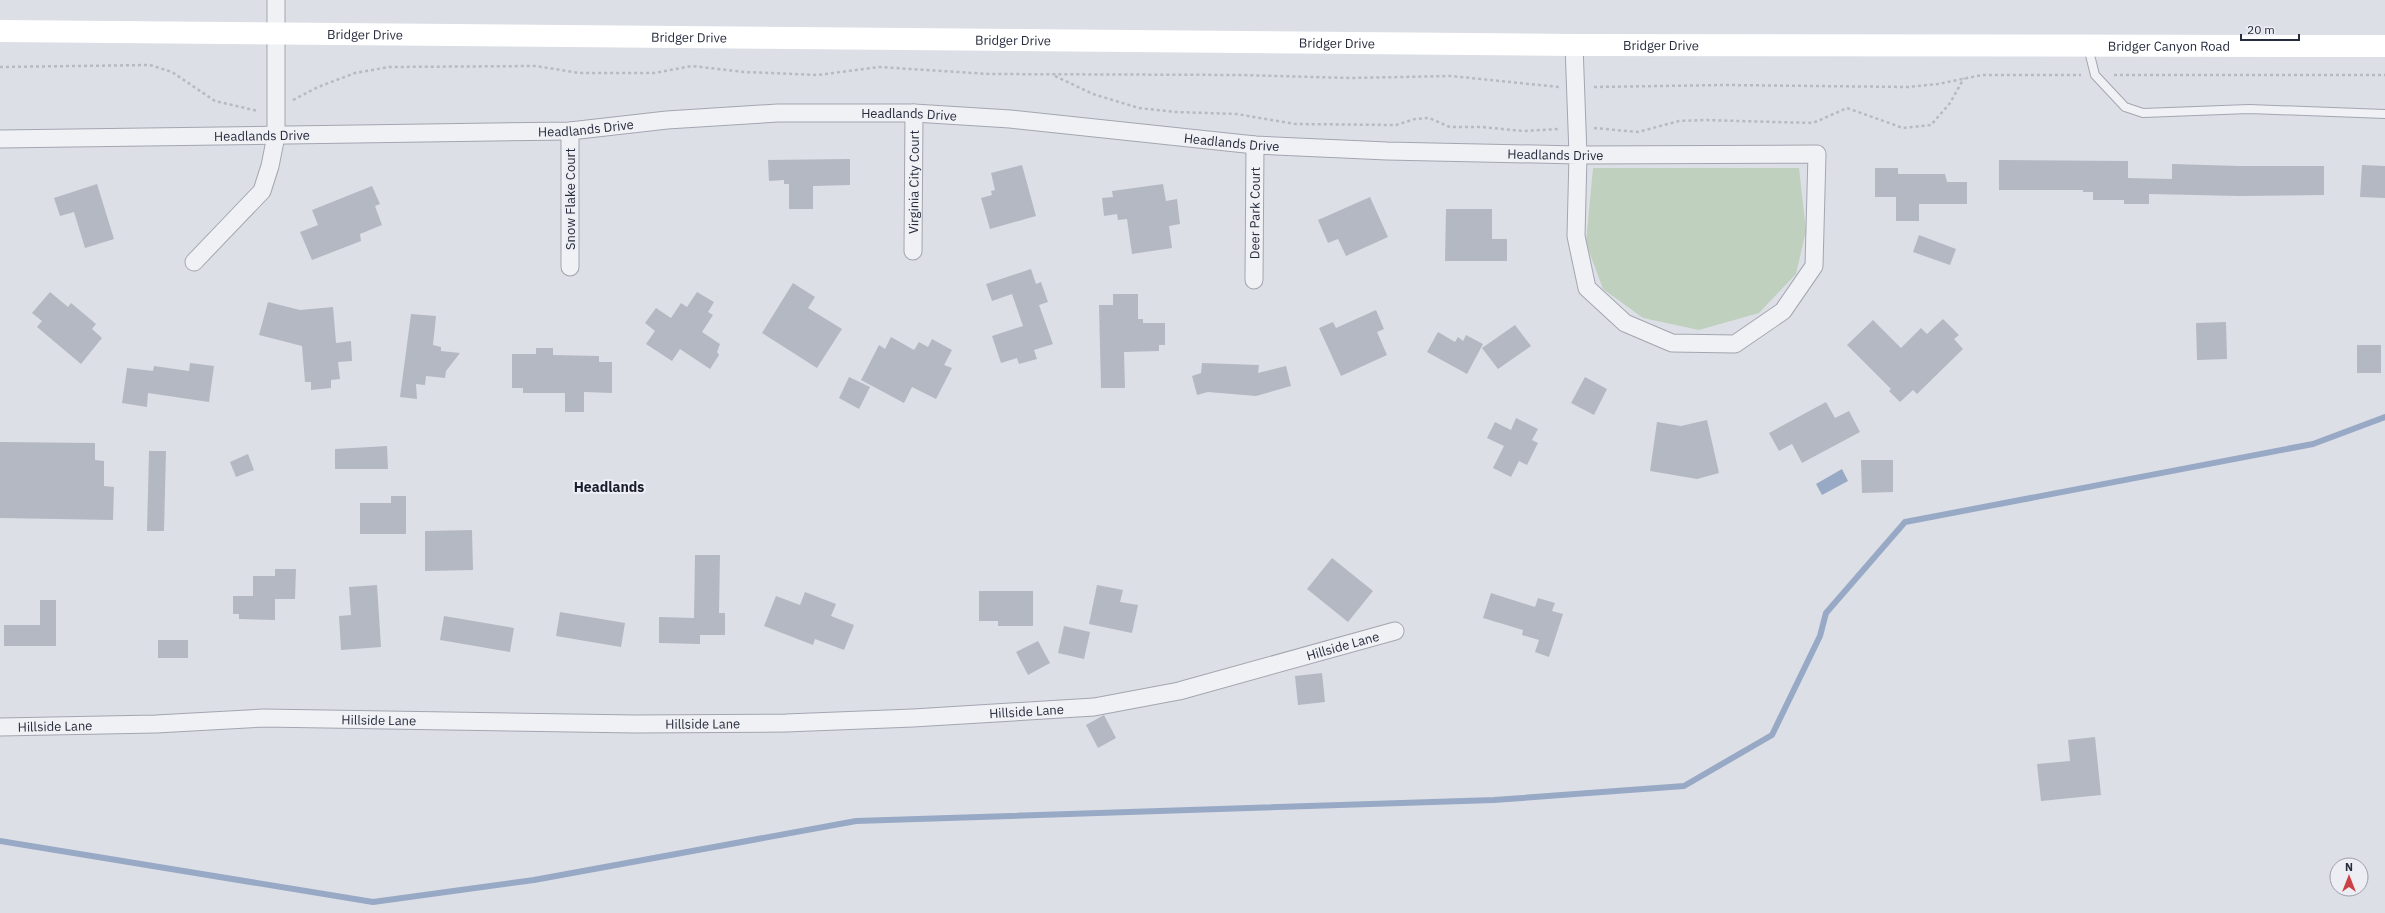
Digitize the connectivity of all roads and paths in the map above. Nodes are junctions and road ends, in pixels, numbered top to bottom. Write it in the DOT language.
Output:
graph roads {
  1 [pos="276,0"];
  2 [pos="0,31"];
  3 [pos="276,34"];
  4 [pos="2087,44"];
  5 [pos="1574,45"];
  6 [pos="2025,45"];
  7 [pos="2385,46"];
  8 [pos="0,67"];
  9 [pos="1053,75"];
  10 [pos="2095,75"];
  11 [pos="2385,75"];
  12 [pos="1964,78"];
  13 [pos="1575,88"];
  14 [pos="276,106"];
  15 [pos="914,113"];
  16 [pos="2385,114"];
  17 [pos="1577,126"];
  18 [pos="570,131"];
  19 [pos="276,136"];
  20 [pos="0,139"];
  21 [pos="1255,145"];
  22 [pos="1578,155"];
  23 [pos="913,250"];
  24 [pos="194,262"];
  25 [pos="570,267"];
  26 [pos="1254,280"];
  27 [pos="1395,631"];
  28 [pos="0,727"];
  1 -- 3 [label="street"];
  2 -- 3 [label="main road, Bridger Drive"];
  3 -- 5 [label="main road, Bridger Drive"];
  3 -- 14 [label="street"];
  4 -- 6 [label="main road, Bridger Canyon Road"];
  4 -- 7 [label="main road, Bridger Canyon Road"];
  4 -- 10 [label="lane"];
  5 -- 6 [label="main road, Bridger Drive"];
  5 -- 13 [label="street"];
  8 -- 14 [label="path"];
  9 -- 13 [label="path"];
  9 -- 14 [label="path"];
  9 -- 17 [label="path"];
  10 -- 11 [label="path"];
  10 -- 12 [label="path"];
  10 -- 16 [label="lane"];
  12 -- 13 [label="path"];
  12 -- 17 [label="path"];
  13 -- 17 [label="street"];
  14 -- 19 [label="street"];
  15 -- 18 [label="street, Headlands Drive"];
  15 -- 21 [label="street, Headlands Drive"];
  15 -- 23 [label="street, Virginia City Court"];
  17 -- 22 [label="street"];
  18 -- 19 [label="street, Headlands Drive"];
  18 -- 25 [label="street, Snow Flake Court"];
  19 -- 20 [label="street, Headlands Drive"];
  19 -- 24 [label="street"];
  21 -- 22 [label="street, Headlands Drive"];
  21 -- 26 [label="street, Deer Park Court"];
  22 -- 22 [label="street, Headlands Drive"];
  27 -- 28 [label="street, Hillside Lane"];
}
